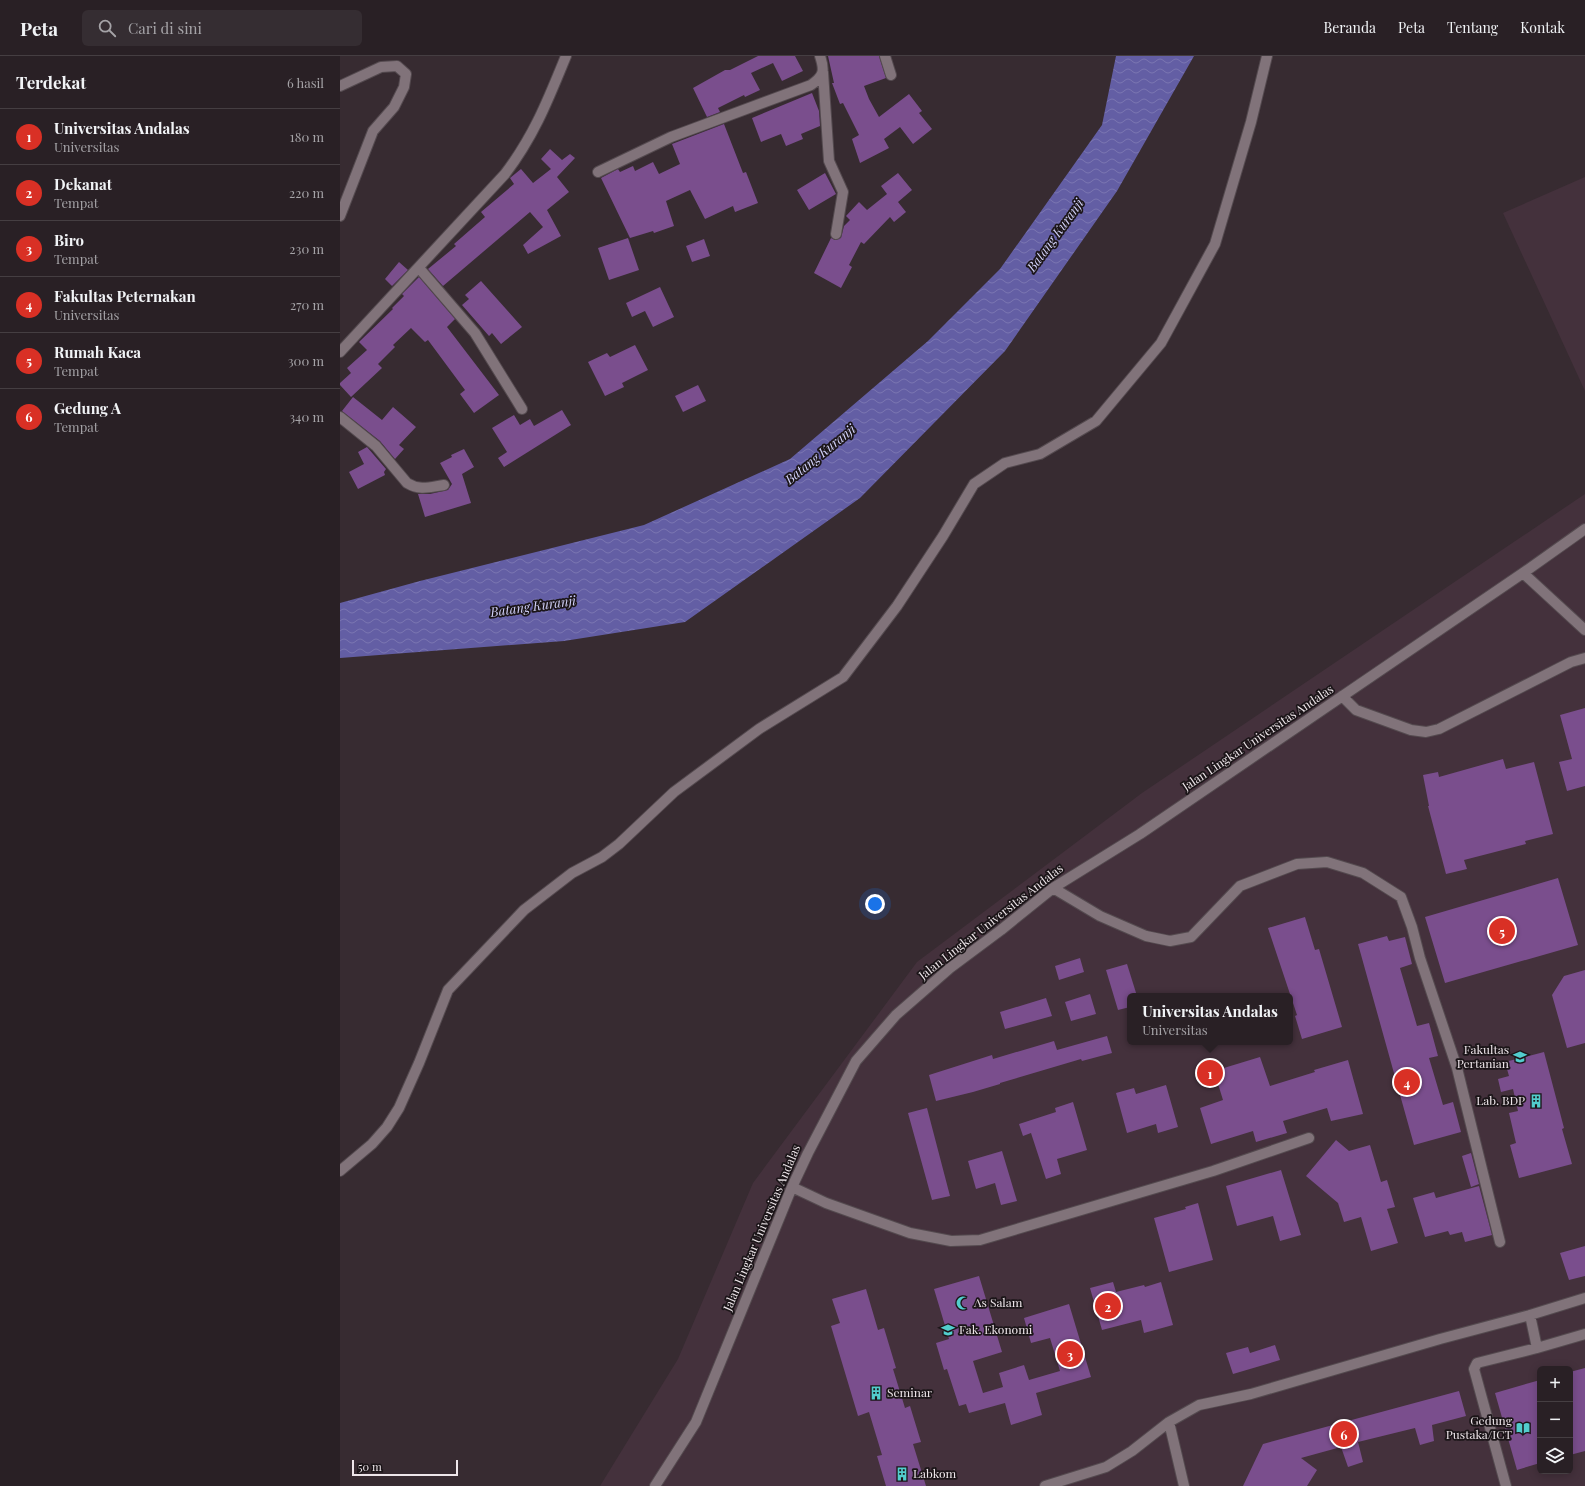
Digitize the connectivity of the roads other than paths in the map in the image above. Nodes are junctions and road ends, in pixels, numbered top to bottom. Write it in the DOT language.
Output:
graph roads {
  1 [pos="566,56"];
  2 [pos="820,56"];
  3 [pos="885,56"];
  4 [pos="1267,56"];
  5 [pos="823,72"];
  6 [pos="891,75"];
  7 [pos="340,86"];
  8 [pos="598,172"];
  9 [pos="340,216"];
  10 [pos="836,234"];
  11 [pos="419,268"];
  12 [pos="340,352"];
  13 [pos="522,409"];
  14 [pos="340,417"];
  15 [pos="444,485"];
  16 [pos="1585,529"];
  17 [pos="1523,574"];
  18 [pos="1585,630"];
  19 [pos="1585,658"];
  20 [pos="1342,696"];
  21 [pos="1053,888"];
  22 [pos="1310,1138"];
  23 [pos="340,1171"];
  24 [pos="792,1187"];
  25 [pos="1500,1242"];
  26 [pos="1585,1298"];
  27 [pos="1530,1315"];
  28 [pos="1585,1334"];
  29 [pos="1536,1348"];
  30 [pos="1169,1422"];
  31 [pos="655,1486"];
  32 [pos="1045,1486"];
  33 [pos="1184,1486"];
  34 [pos="1506,1486"];
  1 -- 11 [label="street"];
  2 -- 5 [label="street"];
  3 -- 6 [label="street"];
  4 -- 23 [label="street"];
  5 -- 8 [label="street"];
  5 -- 10 [label="street"];
  7 -- 9 [label="street"];
  11 -- 12 [label="street"];
  11 -- 13 [label="street"];
  14 -- 15 [label="street"];
  16 -- 17 [label="street, Jalan Lingkar Universitas Andalas"];
  17 -- 18 [label="street"];
  17 -- 20 [label="street, Jalan Lingkar Universitas Andalas"];
  19 -- 20 [label="street"];
  20 -- 21 [label="street, Jalan Lingkar Universitas Andalas"];
  21 -- 24 [label="street, Jalan Lingkar Universitas Andalas"];
  21 -- 25 [label="street"];
  22 -- 24 [label="street"];
  24 -- 31 [label="street, Jalan Lingkar Universitas Andalas"];
  26 -- 27 [label="street"];
  27 -- 29 [label="street"];
  27 -- 30 [label="street"];
  28 -- 29 [label="street"];
  29 -- 34 [label="street"];
  30 -- 32 [label="street"];
  30 -- 33 [label="street"];
}
